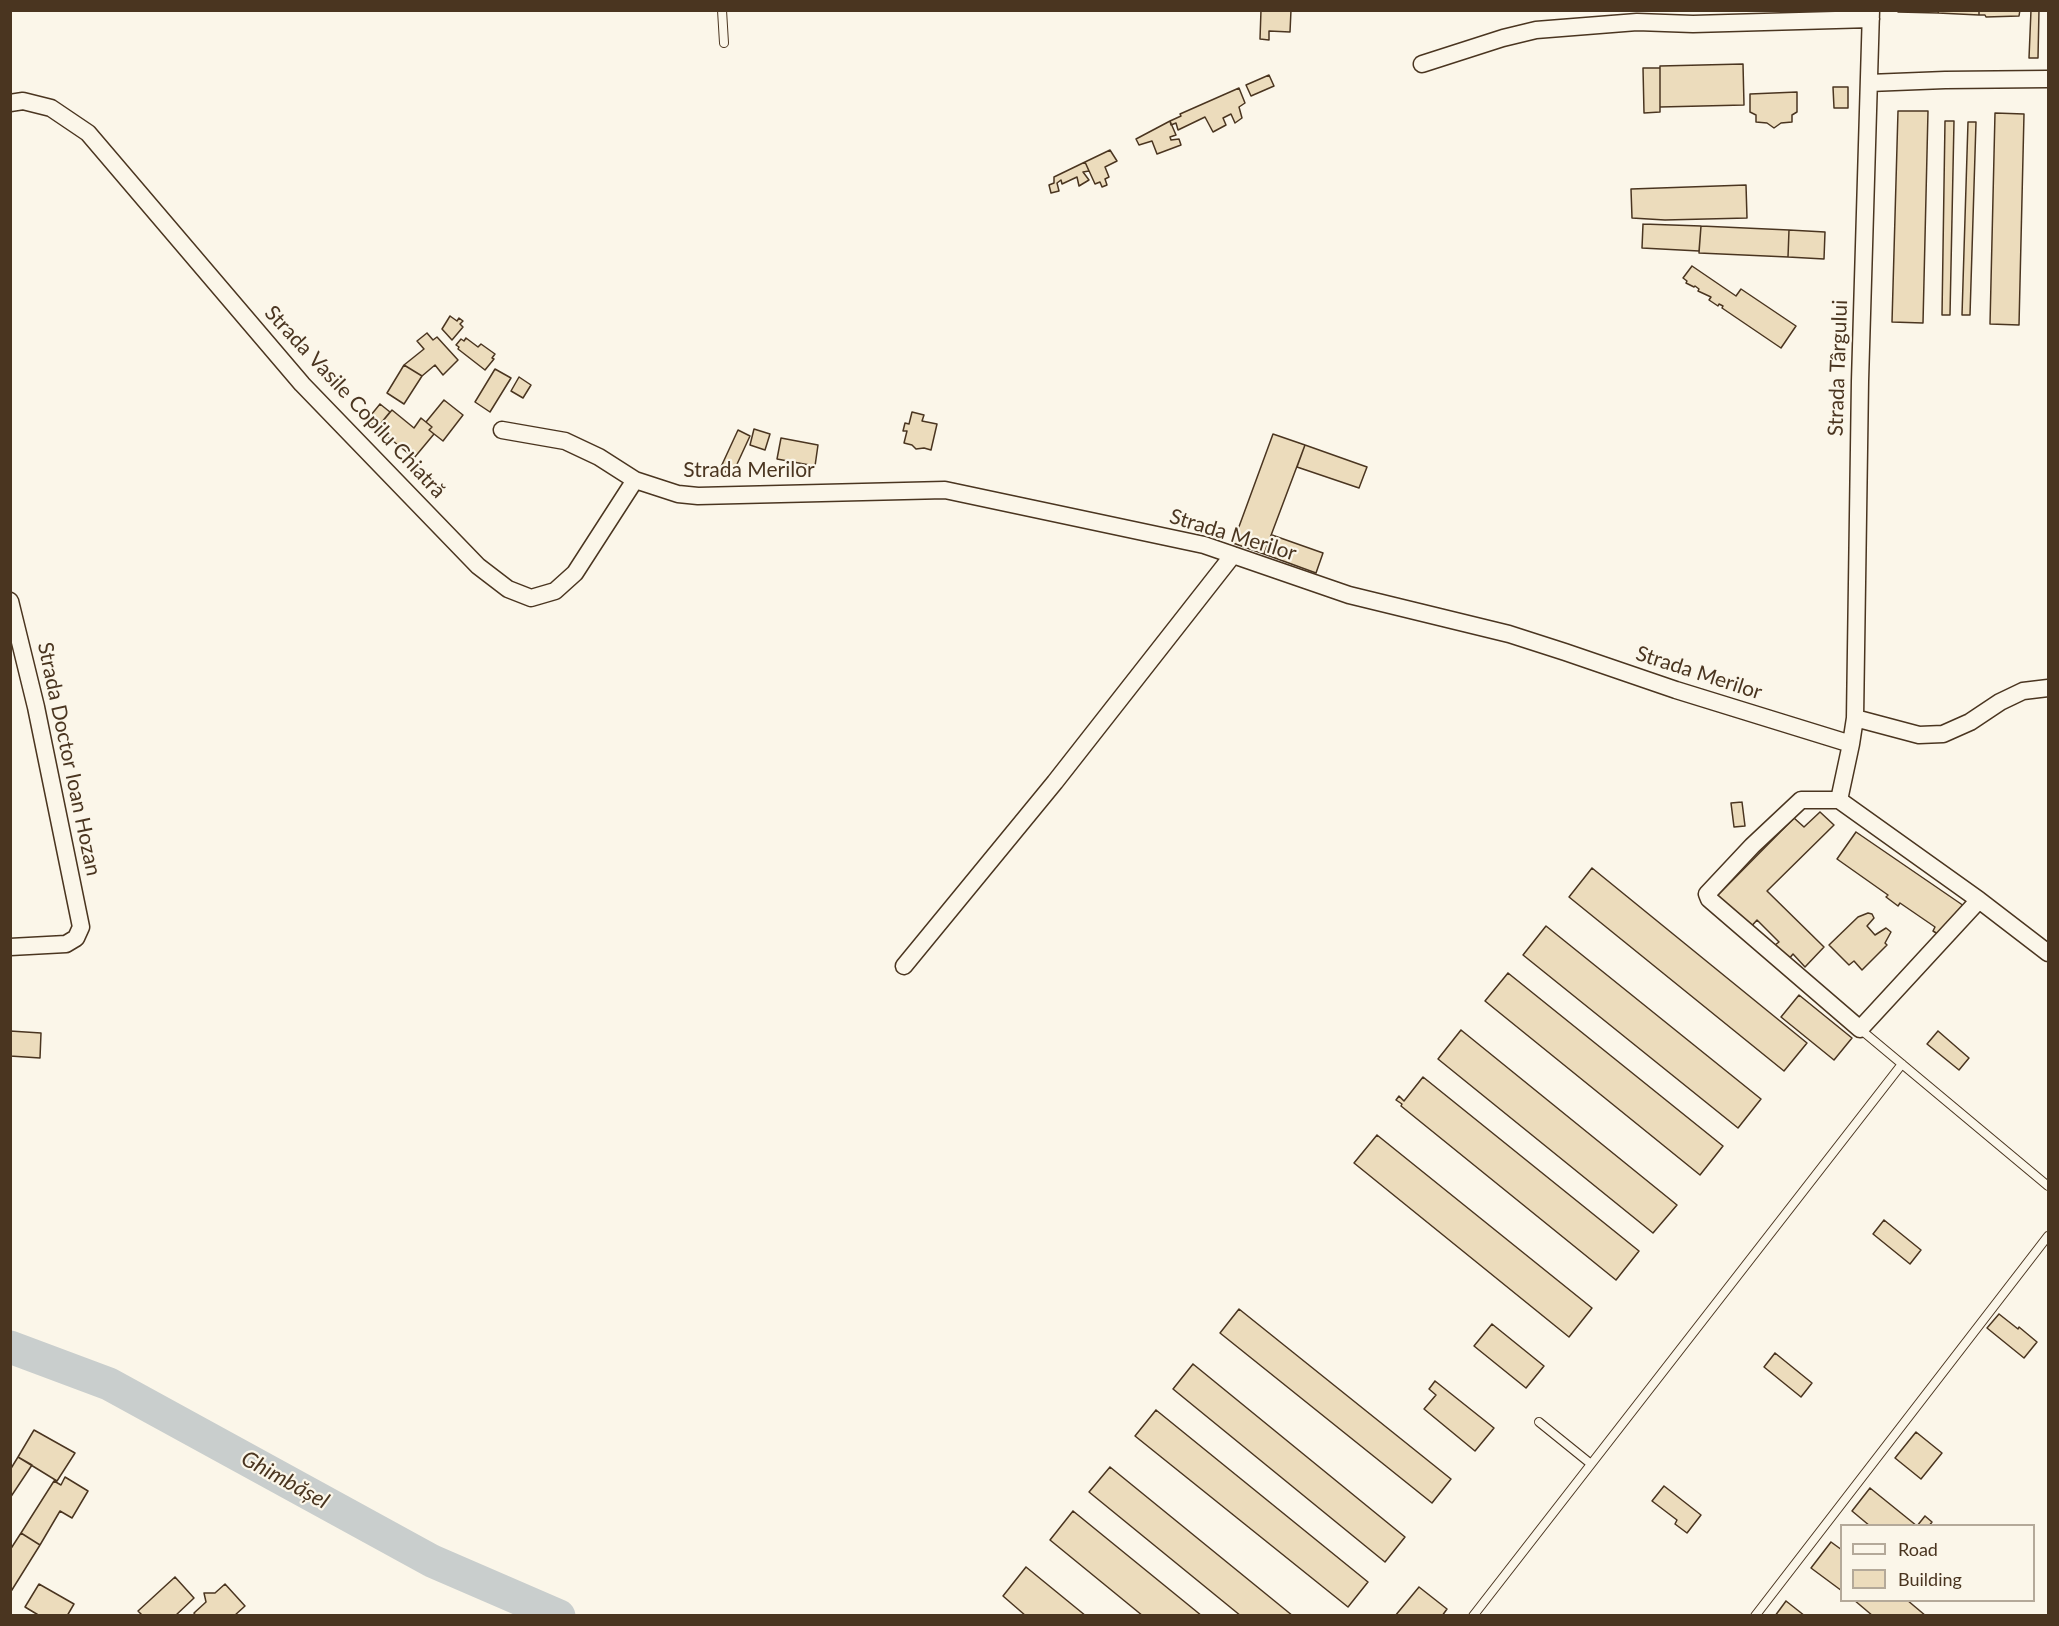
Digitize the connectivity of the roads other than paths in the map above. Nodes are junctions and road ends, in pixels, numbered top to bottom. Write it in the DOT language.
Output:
graph roads {
  1 [pos="722,10"];
  2 [pos="1871,15"];
  3 [pos="724,43"];
  4 [pos="1422,64"];
  5 [pos="2049,80"];
  6 [pos="1869,83"];
  7 [pos="10,102"];
  8 [pos="502,430"];
  9 [pos="635,480"];
  10 [pos="1233,555"];
  11 [pos="10,601"];
  12 [pos="2049,688"];
  13 [pos="1855,718"];
  14 [pos="1851,744"];
  15 [pos="1839,800"];
  16 [pos="1979,900"];
  17 [pos="10,947"];
  18 [pos="2049,953"];
  19 [pos="904,966"];
  20 [pos="1860,1029"];
  21 [pos="1902,1064"];
  22 [pos="2049,1186"];
  23 [pos="2049,1236"];
  24 [pos="1539,1422"];
  25 [pos="1591,1464"];
  26 [pos="1473,1616"];
  27 [pos="1755,1616"];
  1 -- 3 [label="lane"];
  2 -- 4 [label="street, Strada Târgului"];
  2 -- 6 [label="street, Strada Târgului"];
  5 -- 6 [label="street"];
  6 -- 13 [label="street, Strada Târgului"];
  7 -- 9 [label="street, Strada Vasile Copilu Chiatră"];
  8 -- 9 [label="street, Strada Merilor"];
  9 -- 10 [label="street, Strada Merilor"];
  10 -- 14 [label="street, Strada Merilor"];
  10 -- 19 [label="street"];
  11 -- 17 [label="street, Strada Doctor Ioan Hozan"];
  12 -- 13 [label="street"];
  13 -- 14 [label="street, Strada Târgului"];
  14 -- 15 [label="street"];
  15 -- 16 [label="street"];
  15 -- 20 [label="street"];
  16 -- 18 [label="street"];
  16 -- 20 [label="street"];
  20 -- 21 [label="lane"];
  21 -- 22 [label="lane"];
  21 -- 25 [label="lane"];
  23 -- 27 [label="lane"];
  24 -- 25 [label="lane"];
  25 -- 26 [label="lane"];
}
